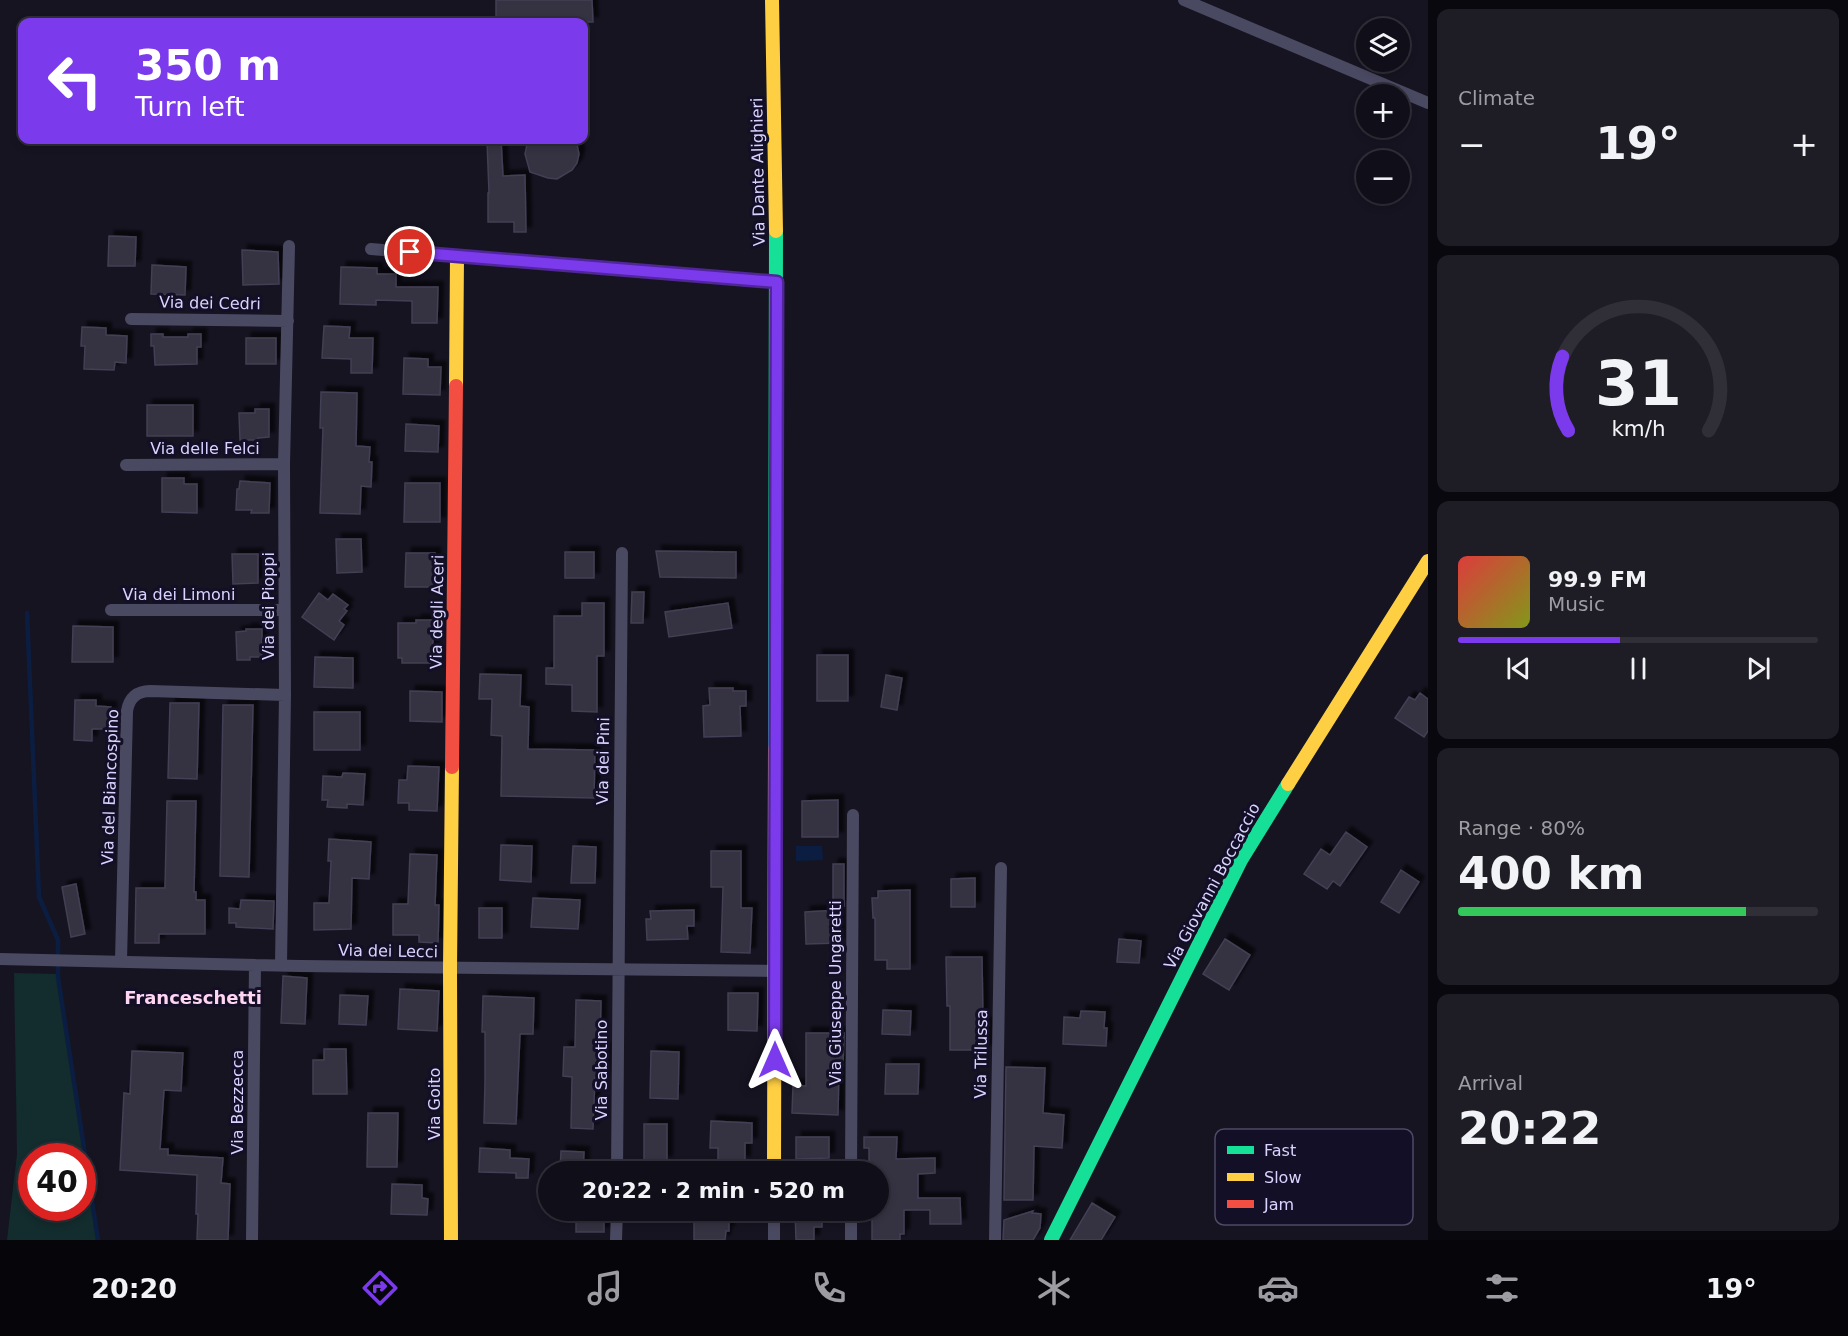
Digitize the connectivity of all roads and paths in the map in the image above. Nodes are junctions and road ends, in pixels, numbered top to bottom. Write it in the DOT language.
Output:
graph roads {
  1 [pos="772,0"];
  2 [pos="1184,0"];
  3 [pos="1428,103"];
  4 [pos="289,246"];
  5 [pos="371,249"];
  6 [pos="457,256"];
  7 [pos="777,282"];
  8 [pos="131,319"];
  9 [pos="288,321"];
  10 [pos="284,464"];
  11 [pos="126,465"];
  12 [pos="622,553"];
  13 [pos="1428,561"];
  14 [pos="111,610"];
  15 [pos="284,610"];
  16 [pos="285,695"];
  17 [pos="853,816"];
  18 [pos="1000,868"];
  19 [pos="0,947"];
  20 [pos="3,959"];
  21 [pos="121,961"];
  22 [pos="255,965"];
  23 [pos="281,965"];
  24 [pos="450,968"];
  25 [pos="617,970"];
  26 [pos="776,971"];
  27 [pos="617,1161"];
  28 [pos="774,1161"];
  29 [pos="851,1161"];
  30 [pos="617,1221"];
  31 [pos="774,1221"];
  32 [pos="851,1221"];
  33 [pos="252,1240"];
  34 [pos="451,1240"];
  35 [pos="616,1240"];
  36 [pos="774,1240"];
  37 [pos="850,1240"];
  38 [pos="995,1240"];
  39 [pos="1051,1240"];
  1 -- 7 [label="street, Via Dante Alighieri"];
  2 -- 3 [label="street"];
  4 -- 9 [label="street, Via dei Pioppi"];
  5 -- 6 [label="street"];
  6 -- 7 [label="street"];
  6 -- 24 [label="street, Via degli Aceri"];
  7 -- 26 [label="street, Via Dante Alighieri"];
  8 -- 9 [label="street, Via dei Cedri"];
  9 -- 10 [label="street, Via dei Pioppi"];
  10 -- 11 [label="street, Via delle Felci"];
  10 -- 15 [label="street, Via dei Pioppi"];
  12 -- 25 [label="street, Via dei Pini"];
  13 -- 39 [label="street, Via Giovanni Boccaccio"];
  14 -- 15 [label="street, Via dei Limoni"];
  15 -- 16 [label="street, Via dei Pioppi"];
  16 -- 21 [label="street, Via del Biancospino"];
  16 -- 23 [label="street, Via dei Pioppi"];
  17 -- 29 [label="street, Via Giuseppe Ungaretti"];
  18 -- 38 [label="street, Via Trilussa"];
  19 -- 20 [label="street"];
  20 -- 21 [label="street, Via dei Lecci"];
  21 -- 22 [label="street, Via dei Lecci"];
  22 -- 23 [label="street, Via dei Lecci"];
  22 -- 33 [label="street, Via Bezzecca"];
  23 -- 24 [label="street, Via dei Lecci"];
  24 -- 25 [label="street, Via dei Lecci"];
  24 -- 34 [label="street, Via Goito"];
  25 -- 26 [label="street, Via dei Lecci"];
  25 -- 27 [label="street, Via Sabotino"];
  26 -- 28 [label="street, Via Dante Alighieri"];
  30 -- 35 [label="street"];
  31 -- 36 [label="street"];
  32 -- 37 [label="street"];
}
